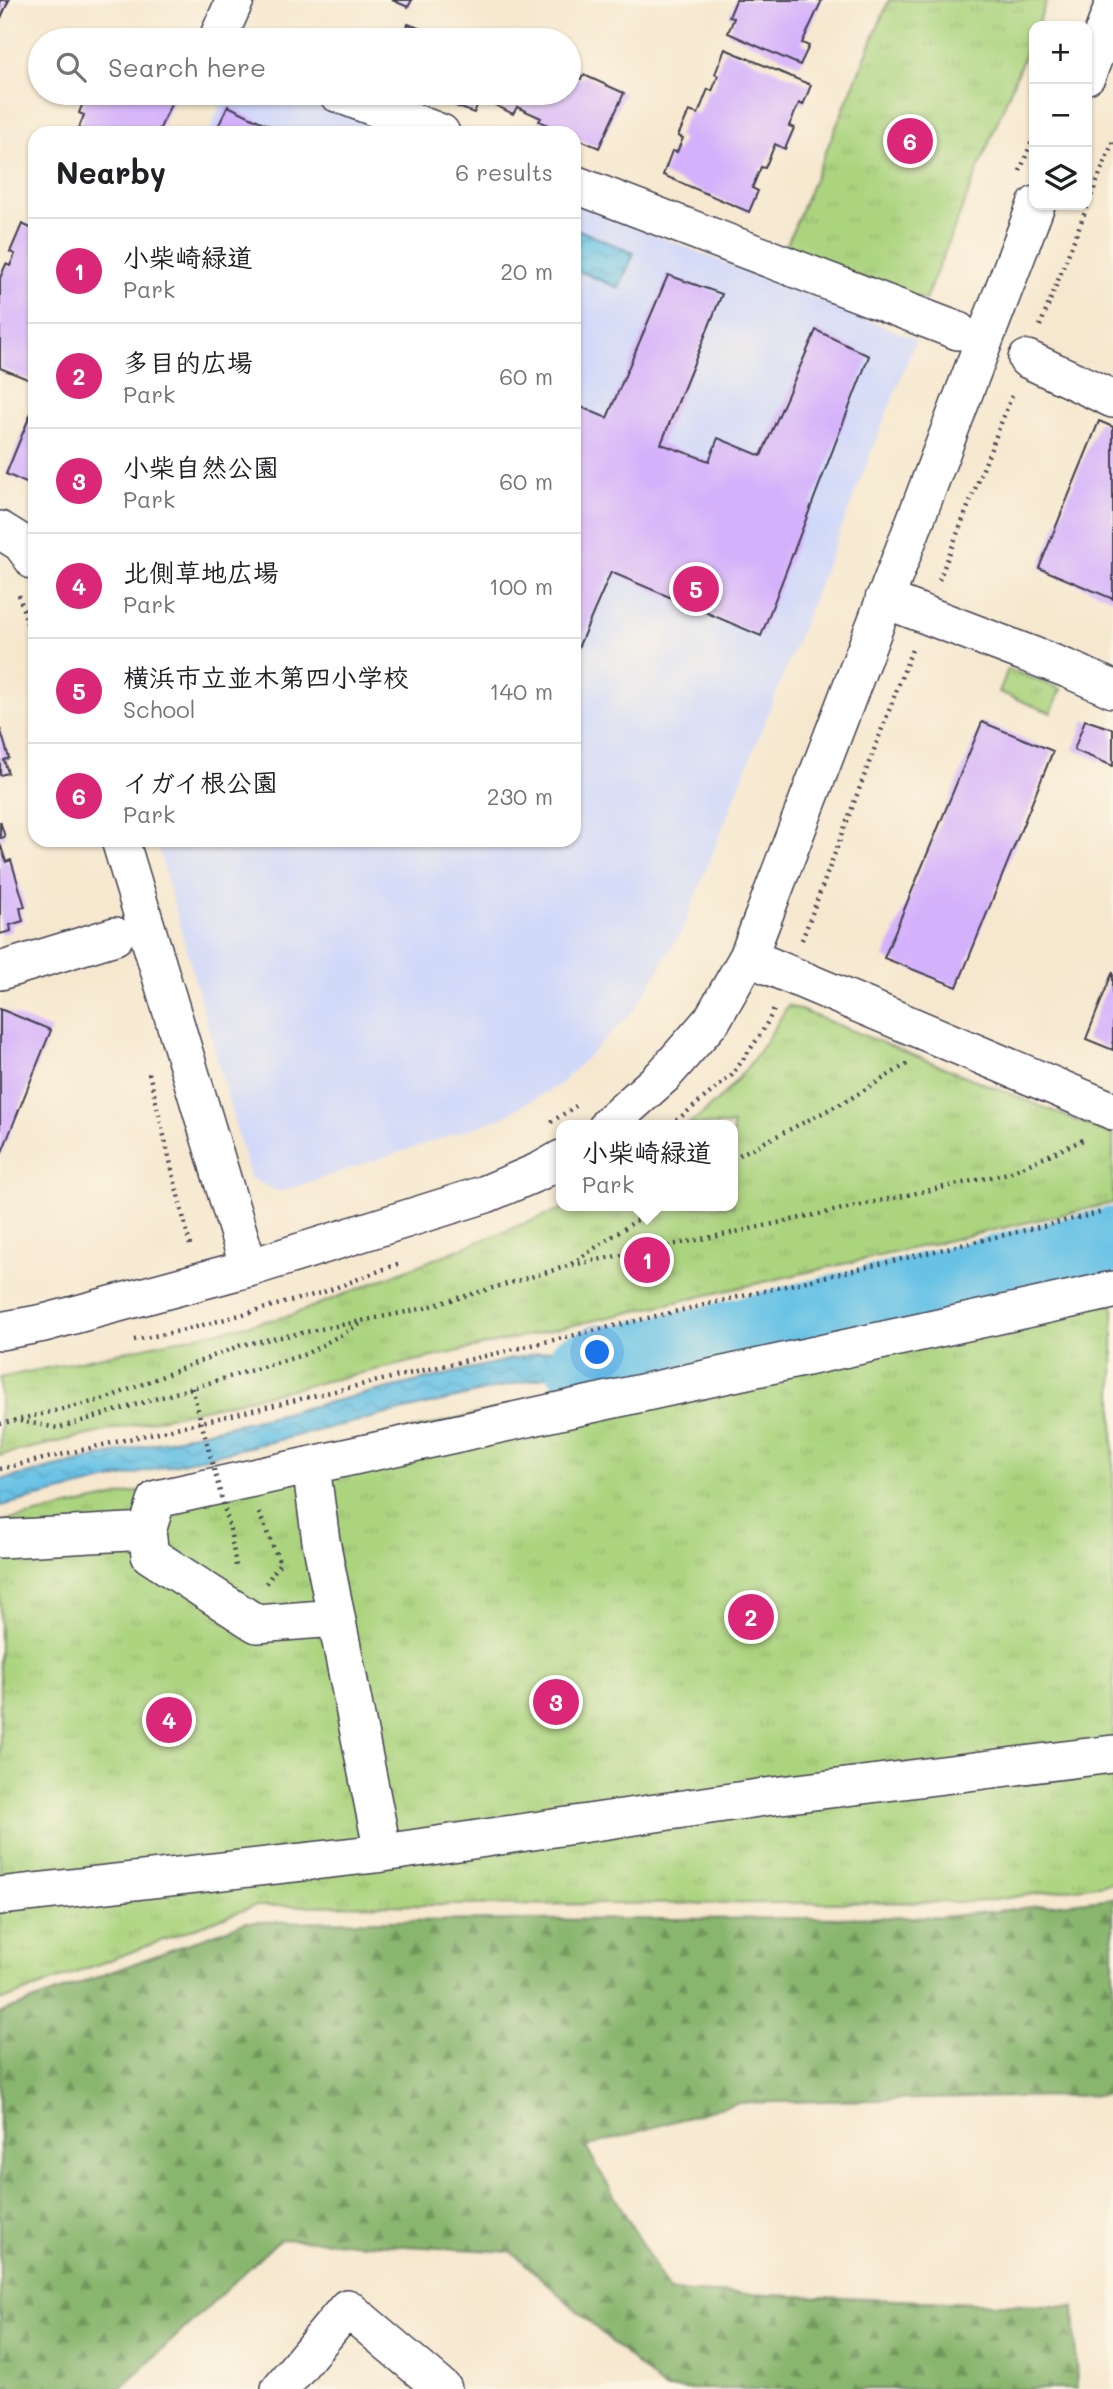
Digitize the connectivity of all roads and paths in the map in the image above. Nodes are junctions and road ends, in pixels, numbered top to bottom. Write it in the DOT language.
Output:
graph roads {
  1 [pos="235,0"];
  2 [pos="1113,7"];
  3 [pos="222,28"];
  4 [pos="1092,62"];
  5 [pos="368,105"];
  6 [pos="424,126"];
  7 [pos="1033,147"];
  8 [pos="581,187"];
  9 [pos="1028,190"];
  10 [pos="958,331"];
  11 [pos="1027,359"];
  12 [pos="1113,399"];
  13 [pos="0,530"];
  14 [pos="26,574"];
  15 [pos="884,599"];
  16 [pos="1113,689"];
  17 [pos="122,847"];
  18 [pos="115,936"];
  19 [pos="748,957"];
  20 [pos="0,971"];
  21 [pos="947,1040"];
  22 [pos="596,1113"];
  23 [pos="1101,1124"];
  24 [pos="551,1144"];
  25 [pos="738,1155"];
  26 [pos="650,1211"];
  27 [pos="1102,1212"];
  28 [pos="238,1231"];
  29 [pos="179,1250"];
  30 [pos="568,1266"];
  31 [pos="249,1268"];
  32 [pos="1113,1290"];
  33 [pos="367,1320"];
  34 [pos="0,1331"];
  35 [pos="192,1388"];
  36 [pos="16,1420"];
  37 [pos="0,1424"];
  38 [pos="311,1466"];
  39 [pos="0,1469"];
  40 [pos="256,1507"];
  41 [pos="147,1531"];
  42 [pos="0,1539"];
  43 [pos="238,1573"];
  44 [pos="253,1584"];
  45 [pos="336,1618"];
  46 [pos="1113,1754"];
  47 [pos="383,1853"];
  48 [pos="0,1896"];
  49 [pos="280,2389"];
  50 [pos="443,2389"];
  1 -- 3 [label="street"];
  2 -- 4 [label="street"];
  5 -- 6 [label="street"];
  7 -- 9 [label="path"];
  8 -- 10 [label="street"];
  9 -- 15 [label="street"];
  11 -- 12 [label="street"];
  13 -- 14 [label="street"];
  15 -- 16 [label="street"];
  15 -- 19 [label="street"];
  17 -- 28 [label="street"];
  18 -- 20 [label="street"];
  19 -- 21 [label="street"];
  19 -- 22 [label="street"];
  21 -- 23 [label="street"];
  21 -- 25 [label="path"];
  23 -- 30 [label="path"];
  24 -- 31 [label="street"];
  26 -- 30 [label="path"];
  27 -- 39 [label="path"];
  28 -- 29 [label="path"];
  28 -- 31 [label="street"];
  30 -- 33 [label="path"];
  31 -- 34 [label="street"];
  32 -- 38 [label="street"];
  33 -- 35 [label="path"];
  33 -- 36 [label="path"];
  35 -- 36 [label="path"];
  35 -- 43 [label="path, bridge"];
  36 -- 37 [label="path"];
  38 -- 41 [label="street"];
  38 -- 45 [label="street"];
  40 -- 44 [label="path"];
  41 -- 42 [label="street"];
  41 -- 45 [label="street"];
  45 -- 47 [label="street"];
  46 -- 47 [label="street"];
  47 -- 48 [label="street"];
  49 -- 50 [label="street"];
}
